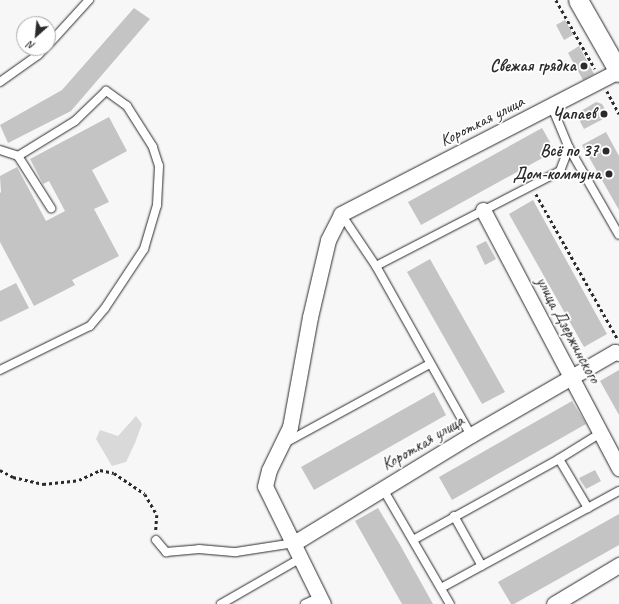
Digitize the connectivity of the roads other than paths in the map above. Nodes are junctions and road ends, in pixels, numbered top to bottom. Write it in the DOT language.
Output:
graph roads {
  1 [pos="89,0"];
  2 [pos="578,0"];
  3 [pos="56,36"];
  4 [pos="34,56"];
  5 [pos="619,72"];
  6 [pos="0,82"];
  7 [pos="552,106"];
  8 [pos="569,148"];
  9 [pos="0,150"];
  10 [pos="18,156"];
  11 [pos="51,208"];
  12 [pos="483,210"];
  13 [pos="341,214"];
  14 [pos="619,235"];
  15 [pos="376,266"];
  16 [pos="619,353"];
  17 [pos="430,364"];
  18 [pos="0,370"];
  19 [pos="573,378"];
  20 [pos="599,434"];
  21 [pos="471,435"];
  22 [pos="280,446"];
  23 [pos="559,459"];
  24 [pos="619,468"];
  25 [pos="383,489"];
  26 [pos="619,491"];
  27 [pos="588,508"];
  28 [pos="454,516"];
  29 [pos="156,540"];
  30 [pos="413,540"];
  31 [pos="294,542"];
  32 [pos="301,558"];
  33 [pos="619,565"];
  34 [pos="482,566"];
  35 [pos="441,588"];
  36 [pos="322,600"];
  37 [pos="221,604"];
  38 [pos="305,604"];
  39 [pos="450,604"];
  40 [pos="554,604"];
  1 -- 3 [label="lane"];
  2 -- 5 [label="street"];
  4 -- 6 [label="lane"];
  5 -- 7 [label="street, Короткая улица"];
  7 -- 8 [label="lane"];
  7 -- 13 [label="street, Короткая улица"];
  8 -- 12 [label="lane"];
  8 -- 14 [label="lane"];
  9 -- 10 [label="lane"];
  10 -- 11 [label="lane"];
  10 -- 18 [label="lane"];
  12 -- 15 [label="lane"];
  12 -- 19 [label="street, улица Дзержинского"];
  13 -- 15 [label="lane"];
  13 -- 22 [label="street"];
  15 -- 17 [label="lane"];
  16 -- 19 [label="street, Короткая улица"];
  17 -- 21 [label="lane"];
  17 -- 22 [label="lane"];
  19 -- 20 [label="street, улица Дзержинского"];
  19 -- 21 [label="street, Короткая улица"];
  20 -- 23 [label="lane"];
  20 -- 24 [label="street, улица Дзержинского"];
  21 -- 25 [label="street, Короткая улица"];
  22 -- 31 [label="street"];
  23 -- 27 [label="lane"];
  23 -- 28 [label="lane"];
  25 -- 30 [label="lane"];
  25 -- 31 [label="street, Короткая улица"];
  26 -- 27 [label="lane"];
  27 -- 34 [label="lane"];
  28 -- 30 [label="lane"];
  28 -- 34 [label="lane"];
  29 -- 31 [label="lane"];
  30 -- 35 [label="lane"];
  31 -- 32 [label="street"];
  32 -- 36 [label="street"];
  32 -- 37 [label="lane"];
  33 -- 40 [label="street"];
  34 -- 35 [label="lane"];
  35 -- 39 [label="lane"];
  36 -- 38 [label="lane"];
}
